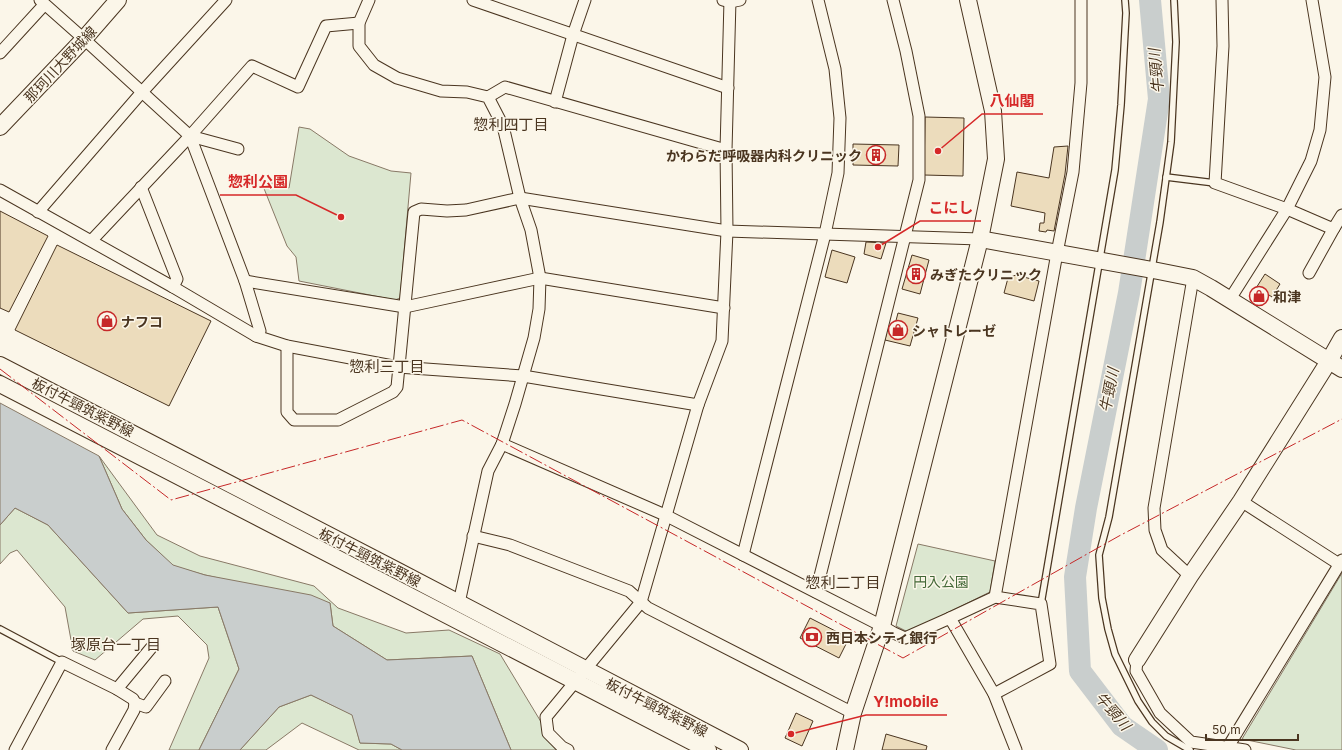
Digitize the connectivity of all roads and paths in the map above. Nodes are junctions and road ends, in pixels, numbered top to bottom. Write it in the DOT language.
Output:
graph roads {
  1 [pos="118,0"];
  2 [pos="226,0"];
  3 [pos="368,0"];
  4 [pos="473,0"];
  5 [pos="585,0"];
  6 [pos="818,0"];
  7 [pos="893,0"];
  8 [pos="968,0"];
  9 [pos="1081,0"];
  10 [pos="1125,0"];
  11 [pos="1174,0"];
  12 [pos="1222,0"];
  13 [pos="1312,0"];
  14 [pos="731,1"];
  15 [pos="42,2"];
  16 [pos="358,23"];
  17 [pos="573,35"];
  18 [pos="84,39"];
  19 [pos="0,53"];
  20 [pos="728,88"];
  21 [pos="142,92"];
  22 [pos="488,97"];
  23 [pos="555,102"];
  24 [pos="0,127"];
  25 [pos="190,136"];
  26 [pos="238,149"];
  27 [pos="726,150"];
  28 [pos="1166,177"];
  29 [pos="1215,183"];
  30 [pos="141,187"];
  31 [pos="0,190"];
  32 [pos="520,198"];
  33 [pos="1287,209"];
  34 [pos="38,212"];
  35 [pos="1342,215"];
  36 [pos="1334,228"];
  37 [pos="727,232"];
  38 [pos="826,234"];
  39 [pos="906,237"];
  40 [pos="980,239"];
  41 [pos="92,240"];
  42 [pos="1057,253"];
  43 [pos="1100,260"];
  44 [pos="1155,270"];
  45 [pos="1309,273"];
  46 [pos="540,278"];
  47 [pos="1193,278"];
  48 [pos="245,281"];
  49 [pos="173,287"];
  50 [pos="1230,299"];
  51 [pos="405,307"];
  52 [pos="724,308"];
  53 [pos="256,336"];
  54 [pos="1342,338"];
  55 [pos="287,346"];
  56 [pos="0,365"];
  57 [pos="1335,365"];
  58 [pos="398,367"];
  59 [pos="523,376"];
  60 [pos="0,384"];
  61 [pos="698,405"];
  62 [pos="502,444"];
  63 [pos="1240,501"];
  64 [pos="665,515"];
  65 [pos="473,536"];
  66 [pos="743,555"];
  67 [pos="1341,562"];
  68 [pos="1190,576"];
  69 [pos="816,592"];
  70 [pos="996,597"];
  71 [pos="641,602"];
  72 [pos="459,603"];
  73 [pos="1041,604"];
  74 [pos="950,618"];
  75 [pos="882,626"];
  76 [pos="0,629"];
  77 [pos="151,648"];
  78 [pos="1137,660"];
  79 [pos="62,662"];
  80 [pos="580,676"];
  81 [pos="165,681"];
  82 [pos="117,689"];
  83 [pos="994,694"];
  84 [pos="135,703"];
  85 [pos="853,713"];
  86 [pos="1228,747"];
  87 [pos="15,750"];
  88 [pos="112,750"];
  89 [pos="568,750"];
  90 [pos="708,750"];
  91 [pos="740,750"];
  92 [pos="845,750"];
  93 [pos="1016,750"];
  94 [pos="1190,750"];
  95 [pos="1245,750"];
  1 -- 18 [label="main road, 那珂川大野城線"];
  2 -- 21 [label="street"];
  3 -- 16 [label="street"];
  4 -- 17 [label="street"];
  5 -- 17 [label="street"];
  6 -- 38 [label="street"];
  7 -- 39 [label="street"];
  8 -- 40 [label="main road"];
  9 -- 42 [label="street"];
  10 -- 43 [label="lane"];
  11 -- 28 [label="lane"];
  12 -- 29 [label="street"];
  13 -- 33 [label="street"];
  14 -- 20 [label="street"];
  15 -- 18 [label="street"];
  15 -- 19 [label="street"];
  16 -- 22 [label="street"];
  16 -- 25 [label="street"];
  17 -- 20 [label="street"];
  17 -- 23 [label="street"];
  18 -- 21 [label="street"];
  18 -- 24 [label="main road, 那珂川大野城線"];
  20 -- 27 [label="street"];
  21 -- 25 [label="street"];
  21 -- 34 [label="street"];
  22 -- 23 [label="street"];
  22 -- 32 [label="street"];
  23 -- 27 [label="street"];
  25 -- 26 [label="street"];
  25 -- 30 [label="street"];
  25 -- 48 [label="street"];
  27 -- 37 [label="street"];
  28 -- 29 [label="lane"];
  28 -- 44 [label="lane"];
  29 -- 33 [label="street"];
  30 -- 41 [label="street"];
  30 -- 49 [label="street"];
  31 -- 34 [label="street"];
  32 -- 37 [label="street"];
  32 -- 46 [label="street"];
  32 -- 51 [label="street"];
  33 -- 36 [label="street"];
  33 -- 50 [label="street"];
  34 -- 41 [label="street"];
  35 -- 36 [label="street"];
  36 -- 45 [label="street"];
  37 -- 38 [label="street"];
  37 -- 52 [label="street"];
  38 -- 39 [label="street"];
  38 -- 66 [label="street"];
  39 -- 40 [label="street"];
  39 -- 69 [label="street"];
  40 -- 42 [label="main road"];
  40 -- 75 [label="main road"];
  41 -- 49 [label="street"];
  42 -- 43 [label="main road"];
  42 -- 70 [label="street"];
  43 -- 44 [label="main road"];
  43 -- 73 [label="lane"];
  44 -- 47 [label="main road"];
  44 -- 94 [label="lane"];
  46 -- 51 [label="street"];
  46 -- 52 [label="street"];
  46 -- 59 [label="street"];
  47 -- 50 [label="main road"];
  47 -- 68 [label="street"];
  48 -- 51 [label="street"];
  48 -- 53 [label="street"];
  49 -- 53 [label="street"];
  50 -- 57 [label="main road"];
  51 -- 58 [label="street"];
  52 -- 61 [label="street"];
  53 -- 55 [label="street"];
  54 -- 57 [label="main road"];
  55 -- 58 [label="street"];
  55 -- 58 [label="street"];
  56 -- 72 [label="main road, 板付牛頸筑紫野線"];
  57 -- 63 [label="main road"];
  58 -- 59 [label="street"];
  59 -- 61 [label="street"];
  59 -- 62 [label="street"];
  60 -- 80 [label="main road, 板付牛頸筑紫野線"];
  61 -- 64 [label="street"];
  62 -- 64 [label="street"];
  62 -- 65 [label="street"];
  63 -- 67 [label="street"];
  63 -- 68 [label="main road"];
  64 -- 66 [label="street"];
  64 -- 71 [label="street"];
  65 -- 71 [label="street"];
  65 -- 72 [label="street"];
  66 -- 69 [label="street"];
  67 -- 86 [label="street"];
  68 -- 78 [label="main road"];
  69 -- 75 [label="street"];
  70 -- 73 [label="street"];
  70 -- 74 [label="street"];
  71 -- 80 [label="street"];
  71 -- 85 [label="street"];
  72 -- 80 [label="main road, 板付牛頸筑紫野線"];
  73 -- 83 [label="street"];
  74 -- 75 [label="street"];
  74 -- 83 [label="street"];
  75 -- 85 [label="main road"];
  76 -- 79 [label="lane"];
  77 -- 82 [label="street"];
  78 -- 86 [label="street"];
  79 -- 82 [label="street"];
  79 -- 87 [label="street"];
  80 -- 89 [label="street"];
  80 -- 90 [label="main road, 板付牛頸筑紫野線"];
  80 -- 91 [label="main road, 板付牛頸筑紫野線"];
  81 -- 84 [label="street"];
  82 -- 84 [label="street"];
  83 -- 93 [label="street"];
  84 -- 88 [label="street"];
  85 -- 92 [label="main road"];
  86 -- 95 [label="street"];
}
